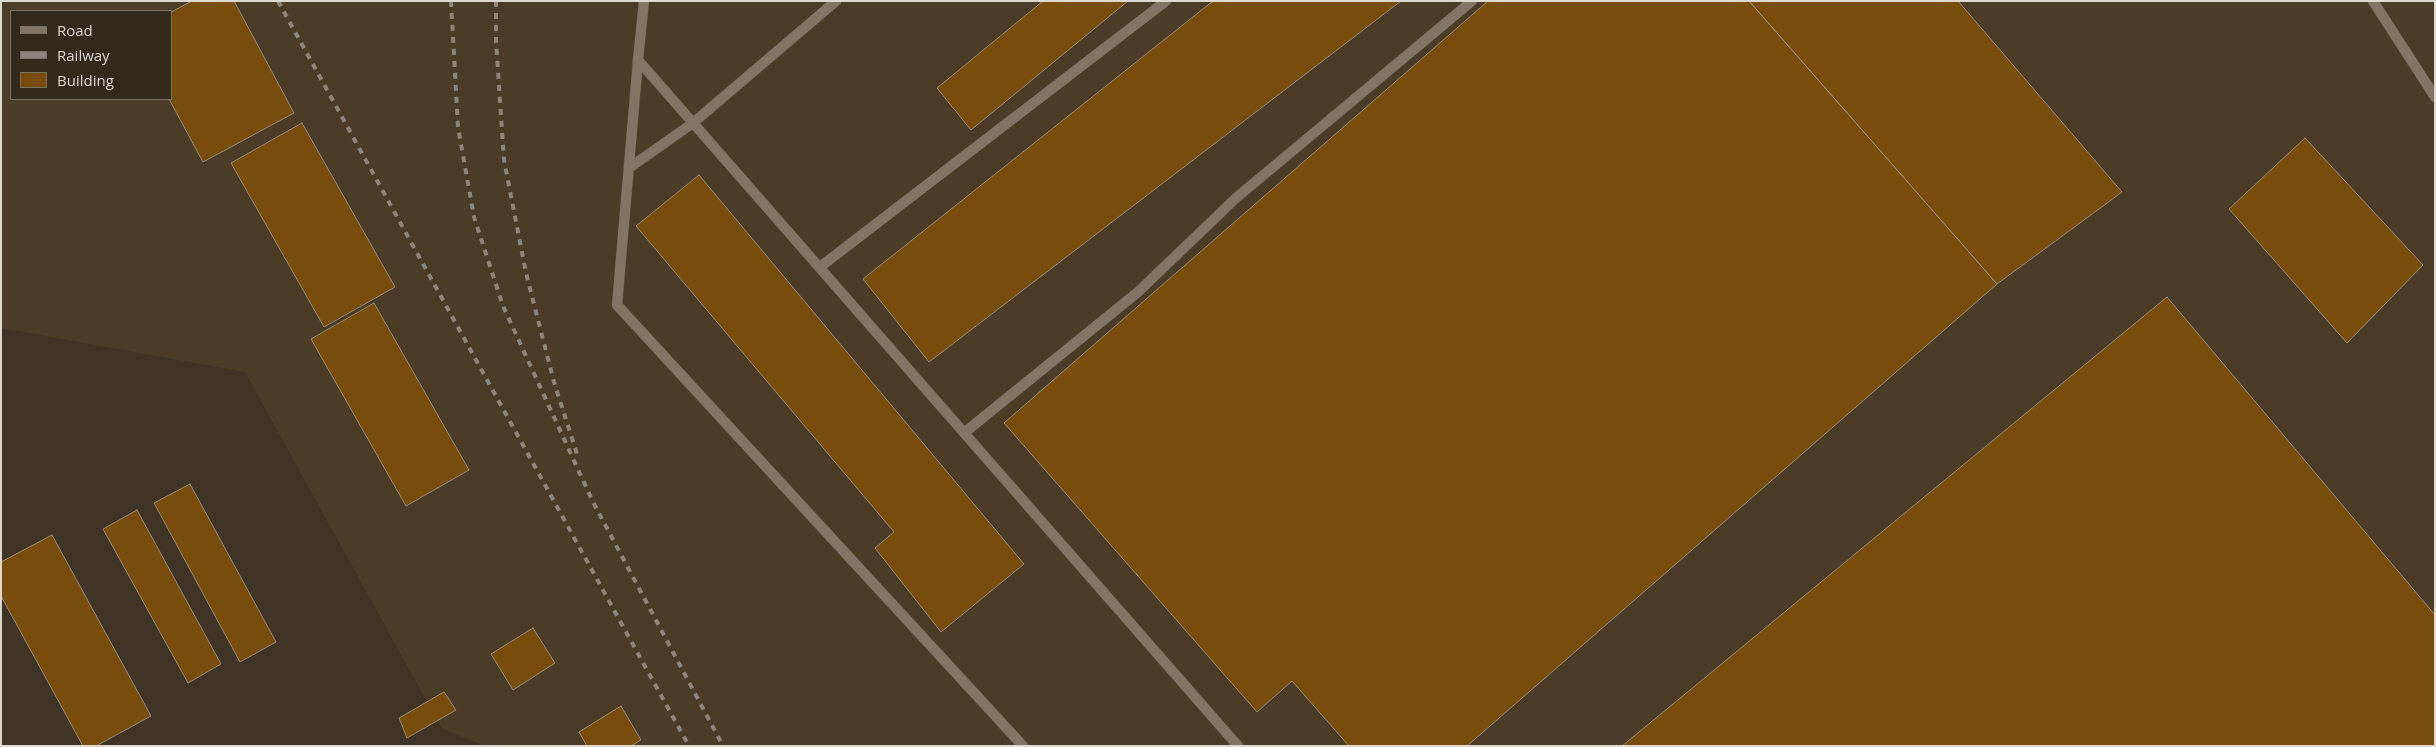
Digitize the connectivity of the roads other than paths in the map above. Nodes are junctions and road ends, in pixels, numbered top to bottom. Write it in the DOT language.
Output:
graph roads {
  1 [pos="644,1"];
  2 [pos="836,1"];
  3 [pos="1166,1"];
  4 [pos="1472,1"];
  5 [pos="2373,1"];
  6 [pos="638,60"];
  7 [pos="2435,97"];
  8 [pos="693,123"];
  9 [pos="629,168"];
  10 [pos="820,268"];
  11 [pos="964,433"];
  12 [pos="1023,746"];
  13 [pos="1238,746"];
  1 -- 6 [label="street"];
  2 -- 8 [label="street"];
  3 -- 10 [label="street"];
  4 -- 11 [label="street"];
  5 -- 7 [label="street"];
  6 -- 8 [label="street"];
  6 -- 9 [label="street"];
  8 -- 9 [label="street"];
  8 -- 10 [label="street"];
  9 -- 12 [label="street"];
  10 -- 11 [label="street"];
  11 -- 13 [label="street"];
}
